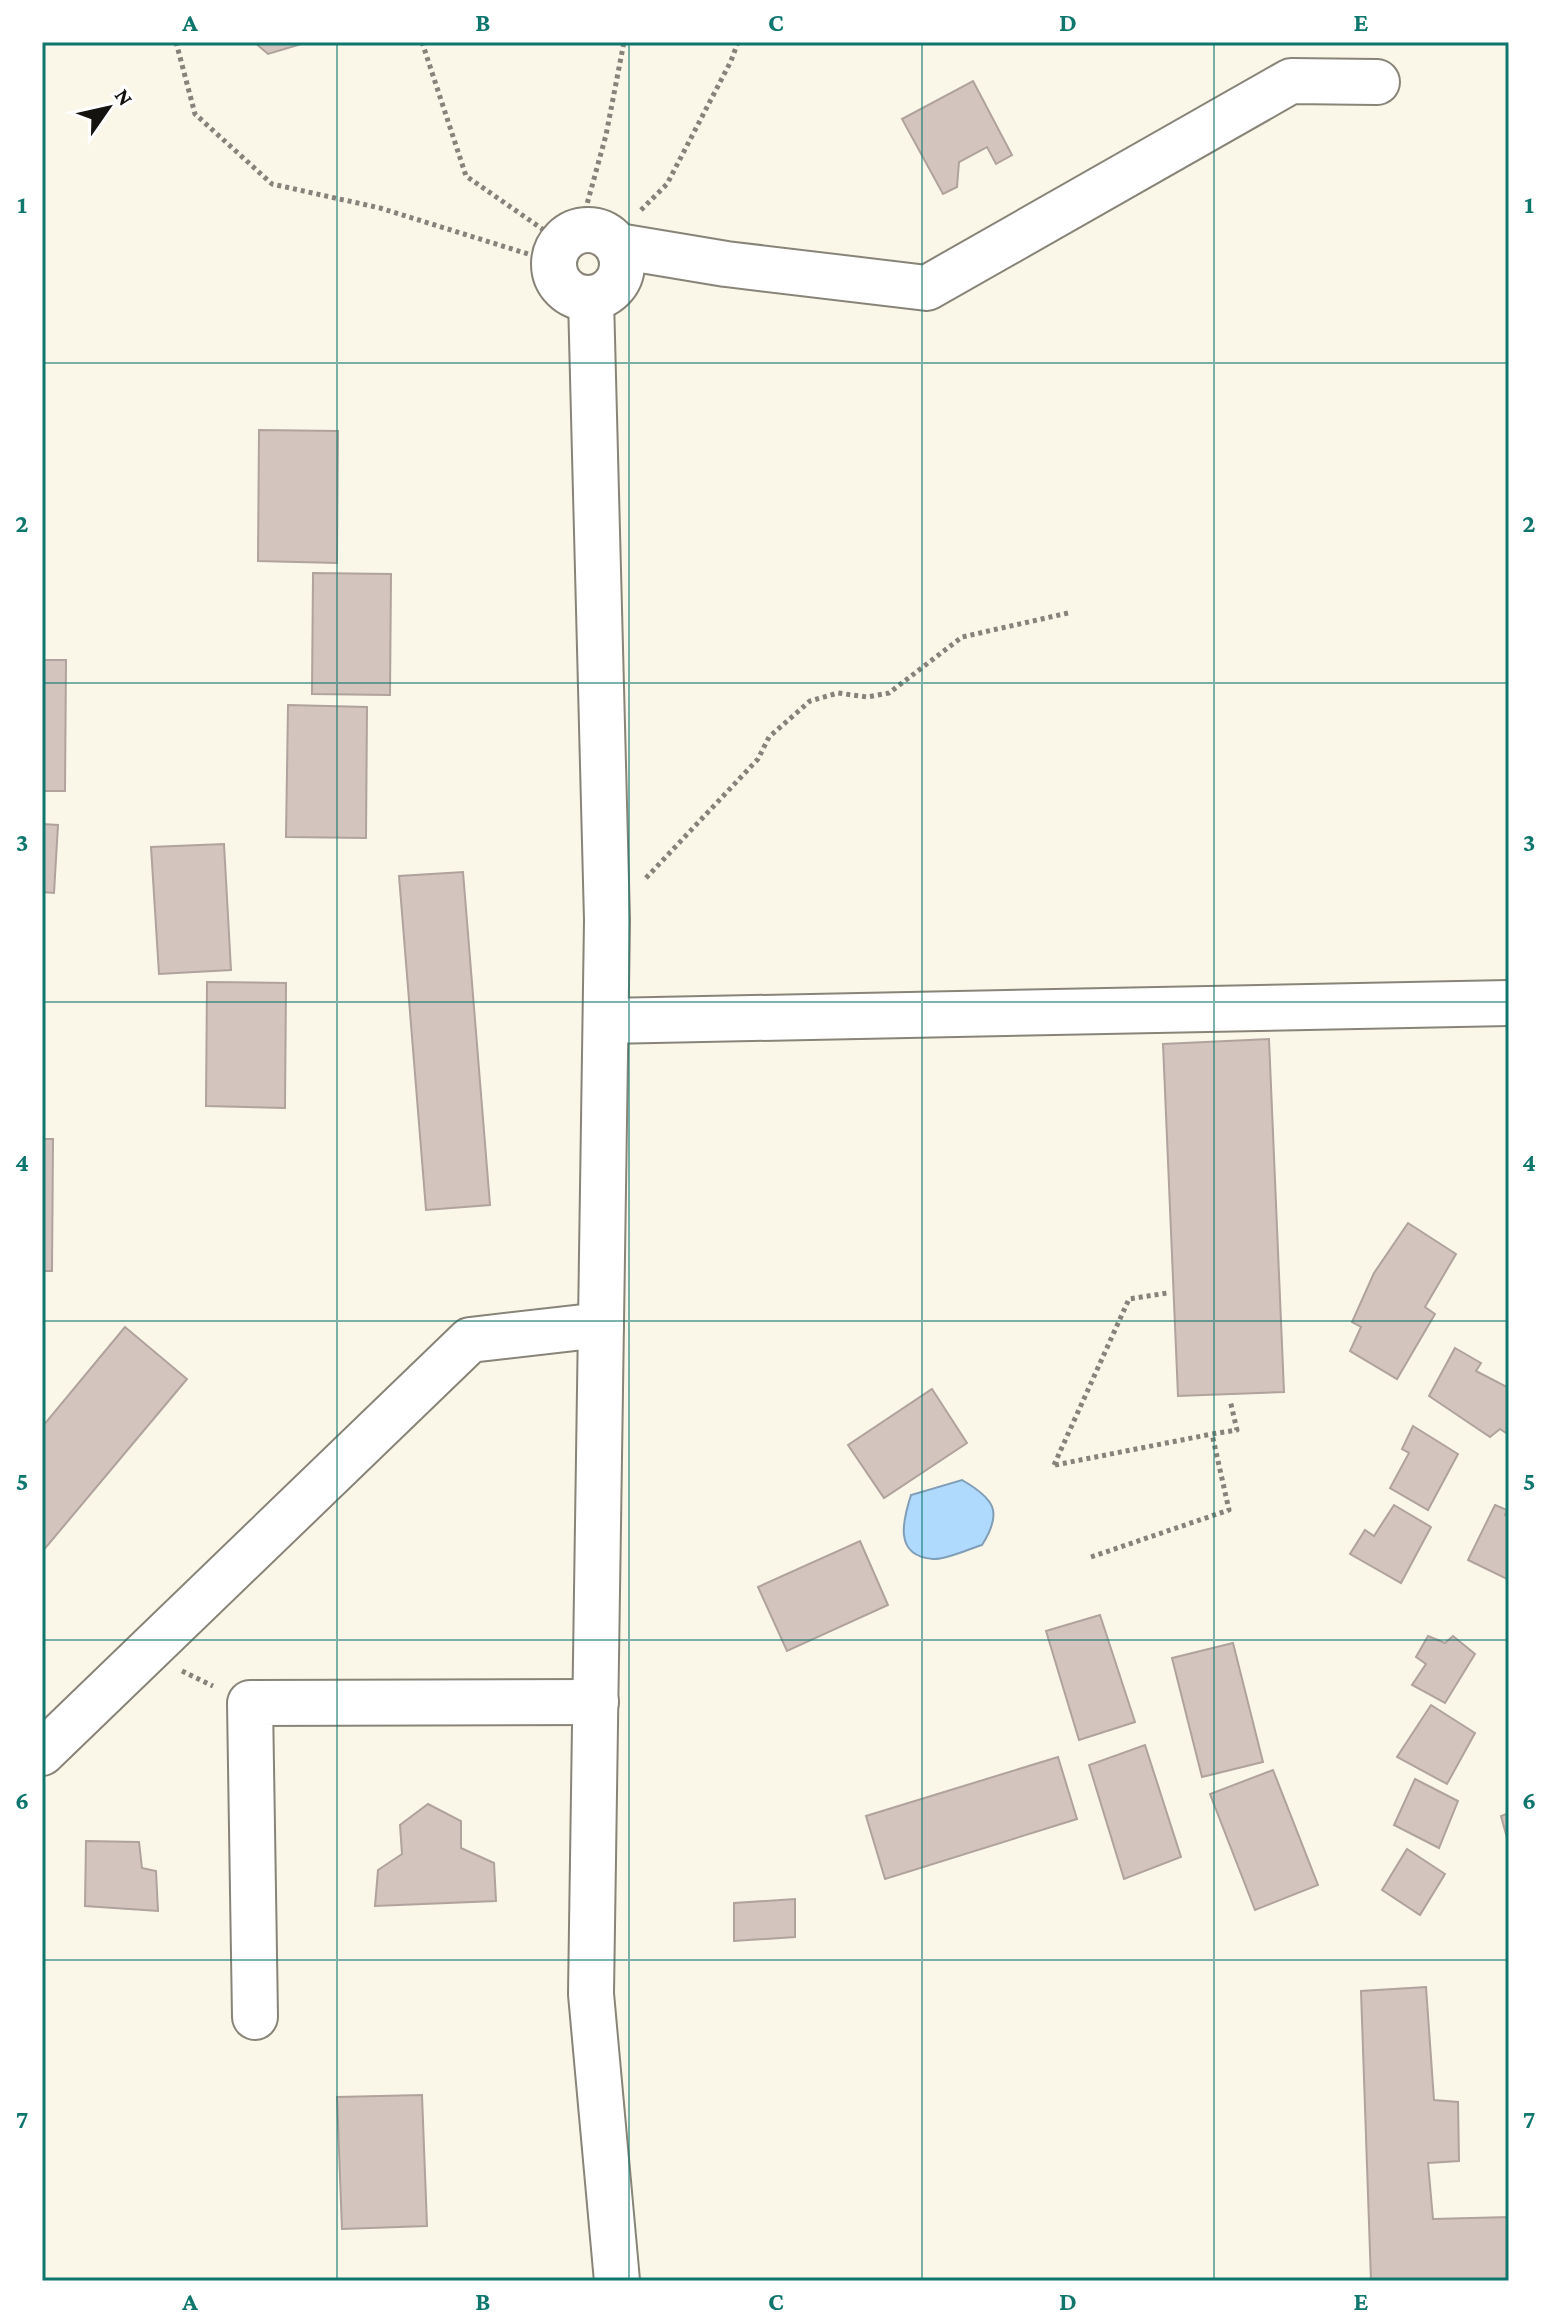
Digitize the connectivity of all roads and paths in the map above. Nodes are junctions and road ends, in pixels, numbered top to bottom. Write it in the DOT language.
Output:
graph roads {
  1 [pos="176,42"];
  2 [pos="422,42"];
  3 [pos="624,42"];
  4 [pos="738,42"];
  5 [pos="1377,82"];
  6 [pos="585,244"];
  7 [pos="591,299"];
  8 [pos="1068,613"];
  9 [pos="607,920"];
  10 [pos="1509,1003"];
  11 [pos="606,1021"];
  12 [pos="1167,1293"];
  13 [pos="601,1325"];
  14 [pos="1230,1400"];
  15 [pos="1212,1434"];
  16 [pos="1091,1557"];
  17 [pos="145,1653"];
  18 [pos="596,1702"];
  19 [pos="250,1703"];
  20 [pos="42,1753"];
  21 [pos="255,2017"];
  22 [pos="617,2281"];
  1 -- 6 [label="path"];
  2 -- 6 [label="path"];
  3 -- 6 [label="path"];
  4 -- 6 [label="path"];
  5 -- 6 [label="street"];
  6 -- 7 [label="street"];
  6 -- 7 [label="street"];
  7 -- 9 [label="street"];
  8 -- 9 [label="path"];
  9 -- 11 [label="street"];
  10 -- 11 [label="street"];
  11 -- 13 [label="street"];
  12 -- 15 [label="path"];
  13 -- 17 [label="street"];
  13 -- 18 [label="street"];
  14 -- 15 [label="path"];
  15 -- 16 [label="path"];
  17 -- 19 [label="path"];
  17 -- 20 [label="street"];
  18 -- 19 [label="street"];
  18 -- 22 [label="street"];
  19 -- 21 [label="street"];
}
